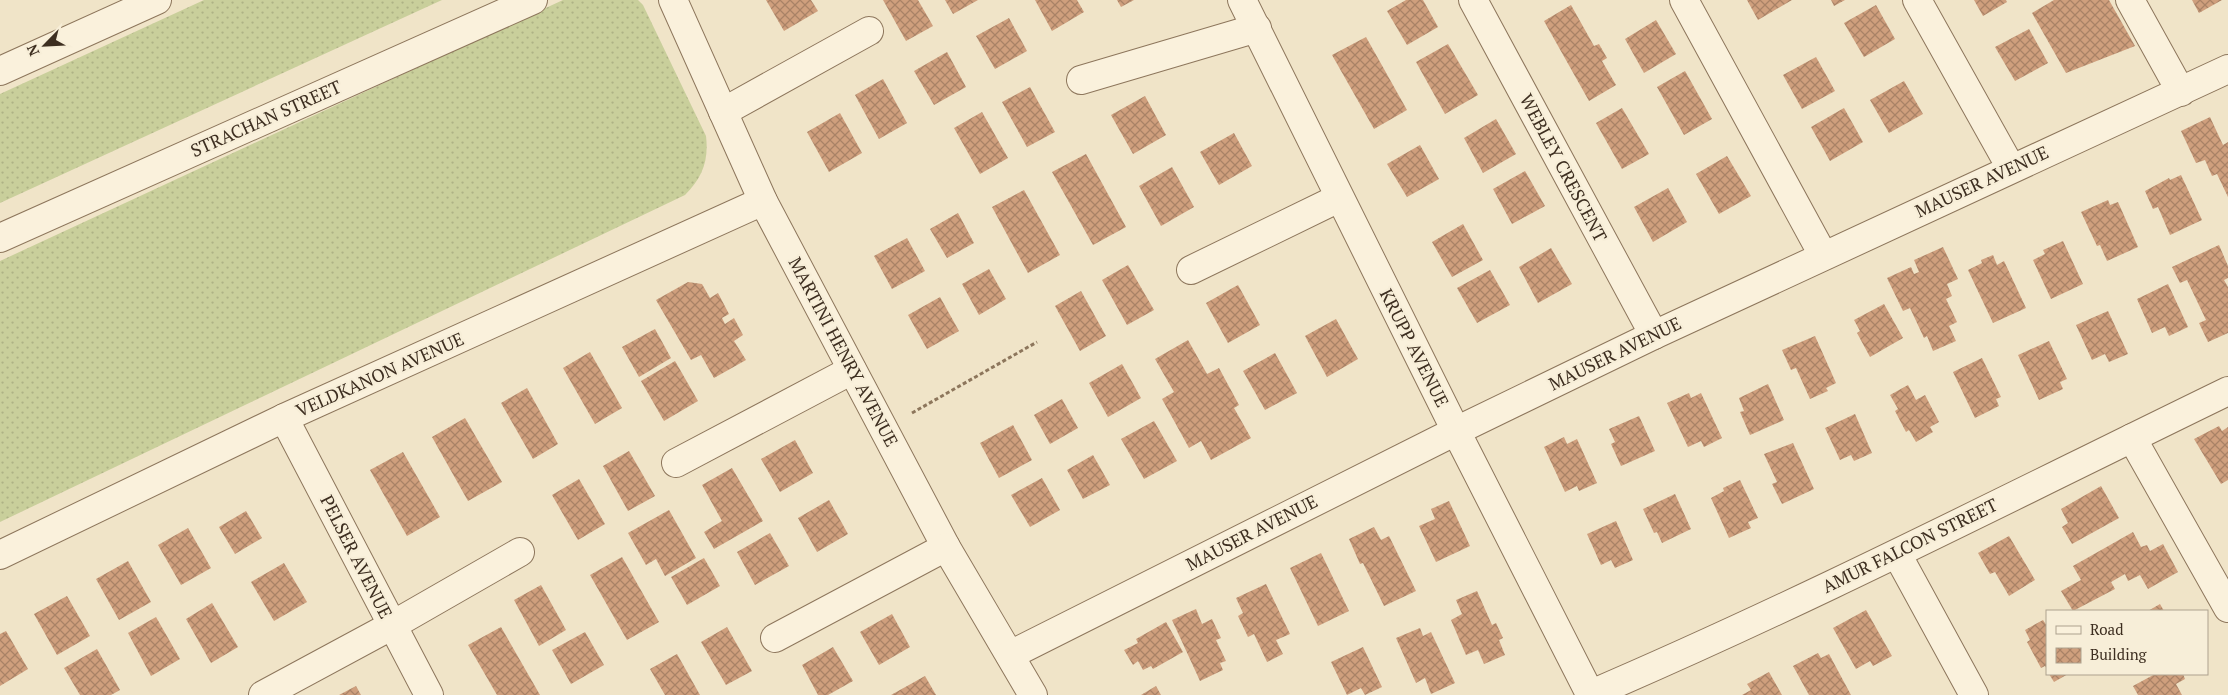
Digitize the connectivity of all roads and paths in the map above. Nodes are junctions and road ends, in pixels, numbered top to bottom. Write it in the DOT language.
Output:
graph roads {
  1 [pos="157,0"];
  2 [pos="533,0"];
  3 [pos="673,0"];
  4 [pos="1242,0"];
  5 [pos="1473,0"];
  6 [pos="1684,0"];
  7 [pos="1917,0"];
  8 [pos="2130,0"];
  9 [pos="1257,28"];
  10 [pos="869,32"];
  11 [pos="2228,69"];
  12 [pos="0,71"];
  13 [pos="1081,80"];
  14 [pos="2182,92"];
  15 [pos="722,112"];
  16 [pos="2011,168"];
  17 [pos="1339,198"];
  18 [pos="763,201"];
  19 [pos="0,238"];
  20 [pos="1823,255"];
  21 [pos="1191,270"];
  22 [pos="1654,335"];
  23 [pos="1037,342"];
  24 [pos="852,370"];
  25 [pos="2228,391"];
  26 [pos="284,418"];
  27 [pos="884,429"];
  28 [pos="1456,431"];
  29 [pos="2132,438"];
  30 [pos="676,463"];
  31 [pos="946,547"];
  32 [pos="520,552"];
  33 [pos="0,554"];
  34 [pos="1897,554"];
  35 [pos="2228,608"];
  36 [pos="391,626"];
  37 [pos="775,638"];
  38 [pos="1010,655"];
  39 [pos="263,695"];
  40 [pos="429,695"];
  41 [pos="1032,695"];
  42 [pos="1589,695"];
  43 [pos="1974,695"];
  1 -- 12 [label="street"];
  2 -- 19 [label="street, STRACHAN STREET"];
  3 -- 15 [label="street, MARTINI HENRY AVENUE"];
  4 -- 9 [label="street, KRUPP AVENUE"];
  5 -- 22 [label="street, WEBLEY CRESCENT"];
  6 -- 20 [label="street"];
  7 -- 16 [label="street"];
  8 -- 14 [label="street"];
  9 -- 13 [label="street"];
  9 -- 17 [label="street, KRUPP AVENUE"];
  10 -- 15 [label="street"];
  11 -- 14 [label="street, MAUSER AVENUE"];
  14 -- 16 [label="street, MAUSER AVENUE"];
  15 -- 18 [label="street, MARTINI HENRY AVENUE"];
  16 -- 20 [label="street, MAUSER AVENUE"];
  17 -- 21 [label="street"];
  17 -- 28 [label="street, KRUPP AVENUE"];
  18 -- 24 [label="street, MARTINI HENRY AVENUE"];
  18 -- 26 [label="street, VELDKANON AVENUE"];
  20 -- 22 [label="street, MAUSER AVENUE"];
  22 -- 28 [label="street, MAUSER AVENUE"];
  23 -- 27 [label="path"];
  24 -- 27 [label="street, MARTINI HENRY AVENUE"];
  24 -- 30 [label="street"];
  25 -- 29 [label="street, AMUR FALCON STREET"];
  26 -- 33 [label="street, VELDKANON AVENUE"];
  26 -- 36 [label="street, PELSER AVENUE"];
  27 -- 31 [label="street, MARTINI HENRY AVENUE"];
  28 -- 38 [label="street, MAUSER AVENUE"];
  28 -- 42 [label="street, KRUPP AVENUE"];
  29 -- 34 [label="street, AMUR FALCON STREET"];
  29 -- 35 [label="street"];
  31 -- 37 [label="street"];
  31 -- 38 [label="street, MARTINI HENRY AVENUE"];
  32 -- 36 [label="street"];
  34 -- 42 [label="street, AMUR FALCON STREET"];
  34 -- 43 [label="street"];
  36 -- 39 [label="street"];
  36 -- 40 [label="street, PELSER AVENUE"];
  38 -- 41 [label="street, MARTINI HENRY AVENUE"];
}
